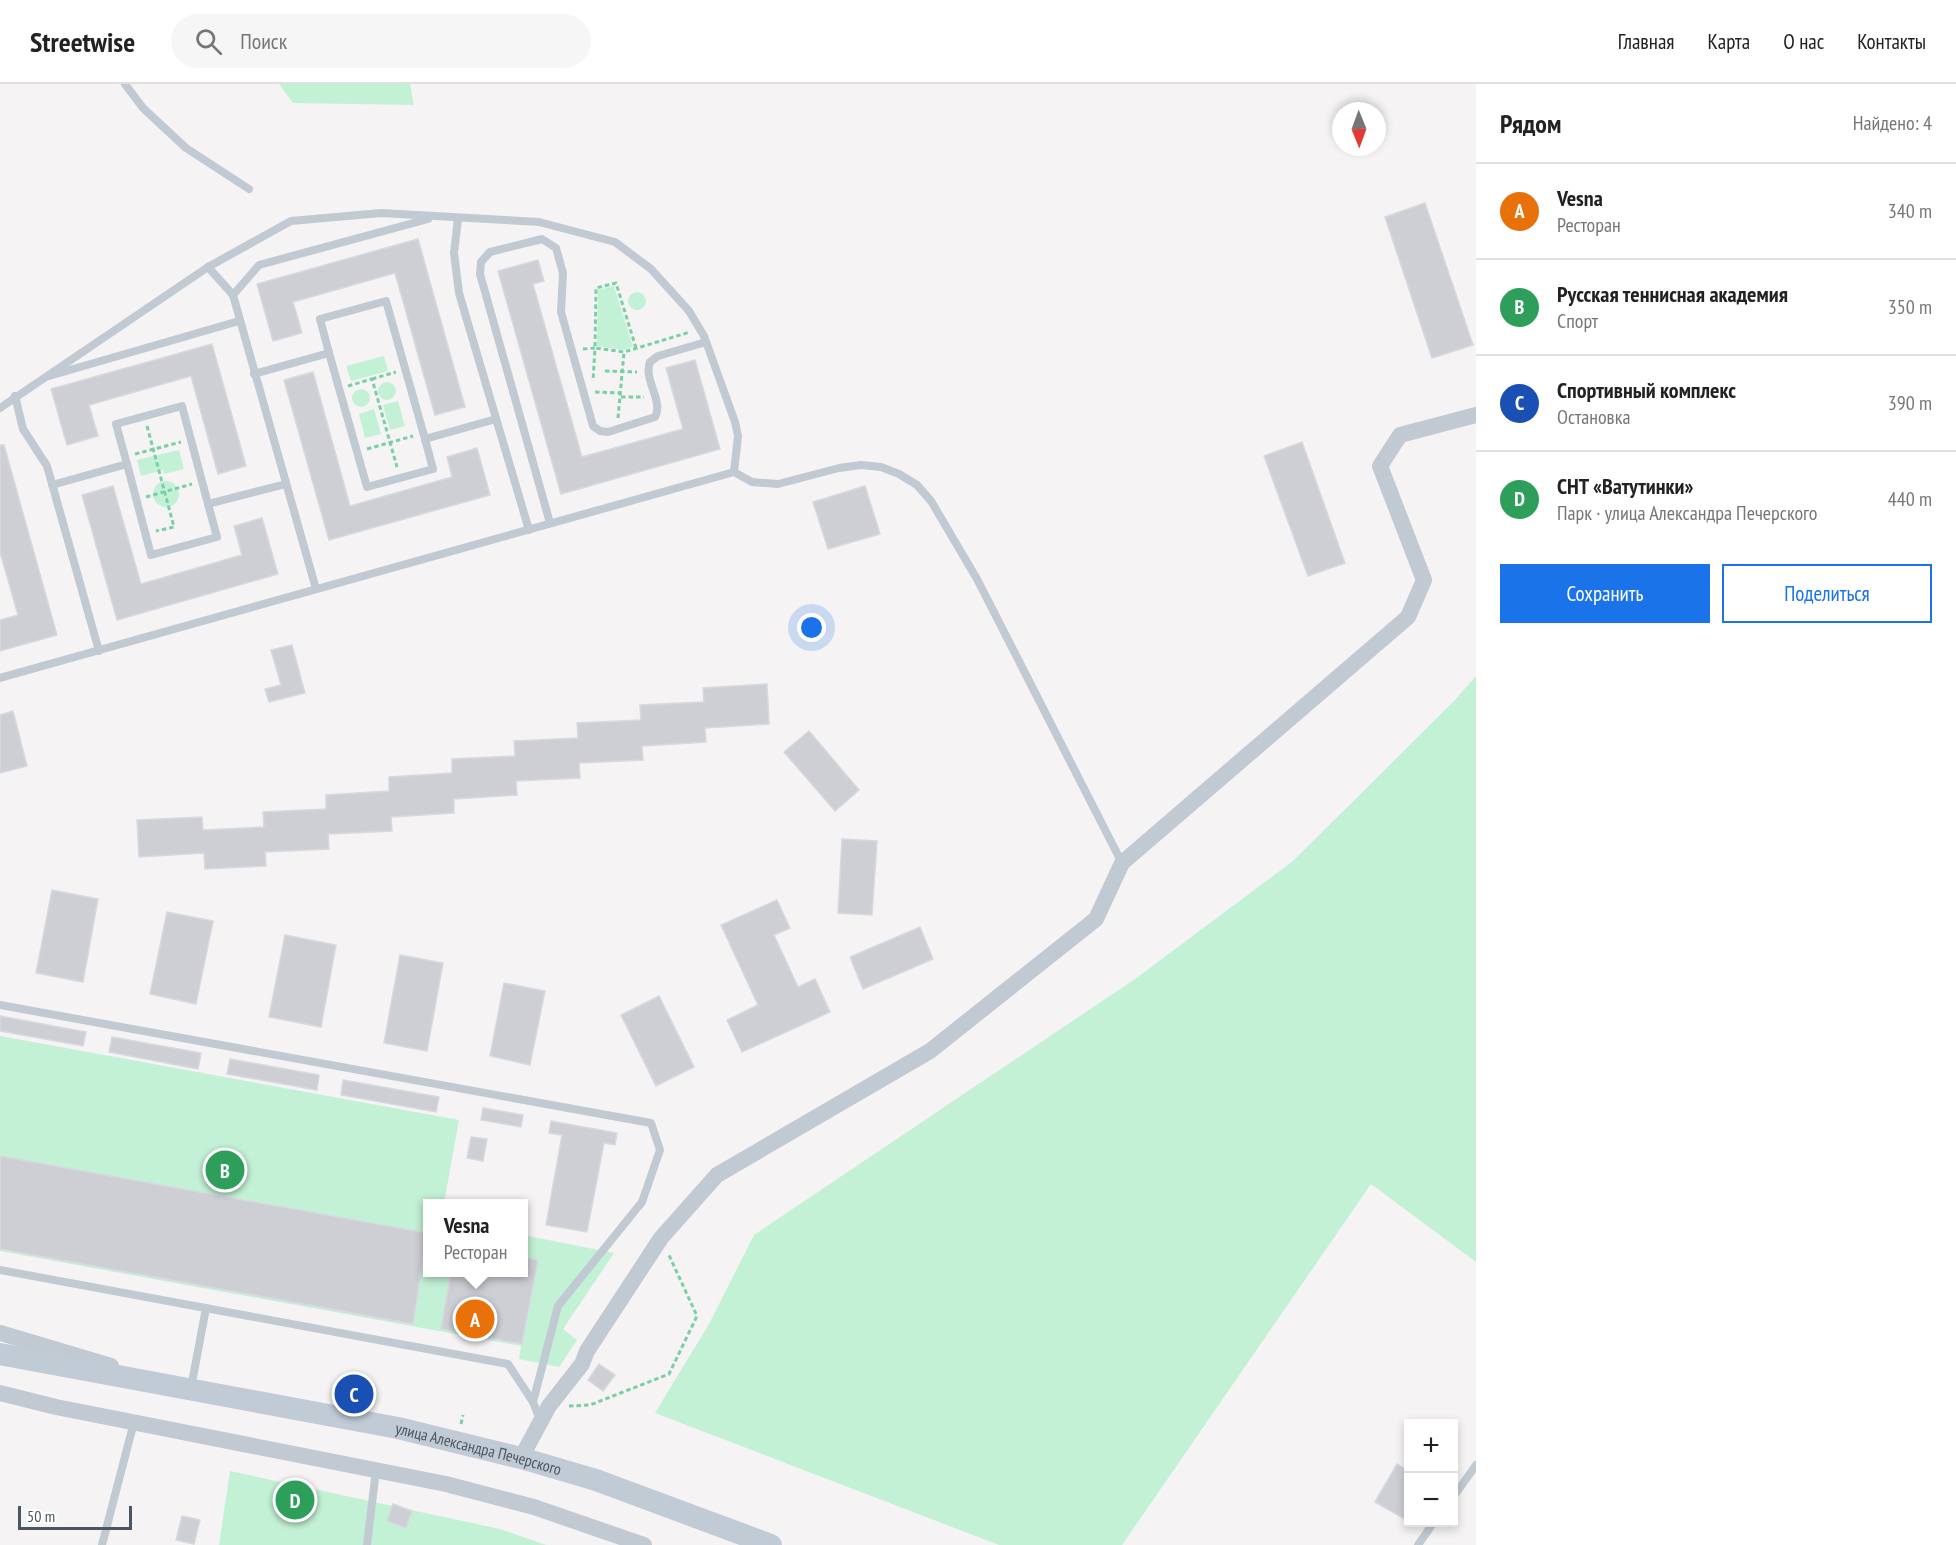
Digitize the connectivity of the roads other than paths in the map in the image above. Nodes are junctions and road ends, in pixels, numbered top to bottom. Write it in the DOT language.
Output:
graph roads {
  1 [pos="125,84"];
  2 [pos="249,189"];
  3 [pos="434,217"];
  4 [pos="458,219"];
  5 [pos="208,267"];
  6 [pos="233,295"];
  7 [pos="239,321"];
  8 [pos="706,342"];
  9 [pos="329,353"];
  10 [pos="254,374"];
  11 [pos="41,379"];
  12 [pos="15,396"];
  13 [pos="0,408"];
  14 [pos="1476,415"];
  15 [pos="496,419"];
  16 [pos="424,436"];
  17 [pos="126,460"];
  18 [pos="734,472"];
  19 [pos="286,484"];
  20 [pos="52,485"];
  21 [pos="208,504"];
  22 [pos="550,524"];
  23 [pos="529,530"];
  24 [pos="316,590"];
  25 [pos="99,651"];
  26 [pos="0,678"];
  27 [pos="1122,863"];
  28 [pos="0,1005"];
  29 [pos="0,1270"];
  30 [pos="206,1308"];
  31 [pos="0,1333"];
  32 [pos="0,1354"];
  33 [pos="180,1387"];
  34 [pos="0,1393"];
  35 [pos="541,1404"];
  36 [pos="134,1422"];
  37 [pos="521,1458"];
  38 [pos="1476,1465"];
  39 [pos="376,1469"];
  40 [pos="1458,1490"];
  41 [pos="1431,1527"];
  42 [pos="102,1545"];
  43 [pos="367,1545"];
  44 [pos="644,1545"];
  45 [pos="771,1545"];
  46 [pos="1418,1545"];
  1 -- 2 [label="lane"];
  3 -- 4 [label="lane"];
  3 -- 5 [label="lane"];
  3 -- 6 [label="lane"];
  4 -- 8 [label="lane"];
  4 -- 15 [label="lane"];
  5 -- 6 [label="lane"];
  5 -- 11 [label="lane"];
  6 -- 7 [label="lane"];
  7 -- 10 [label="lane"];
  7 -- 11 [label="lane"];
  8 -- 18 [label="lane"];
  8 -- 22 [label="lane"];
  9 -- 10 [label="lane"];
  9 -- 16 [label="lane"];
  9 -- 16 [label="lane"];
  10 -- 19 [label="lane"];
  11 -- 12 [label="lane"];
  12 -- 13 [label="lane"];
  12 -- 20 [label="lane"];
  14 -- 27 [label="street"];
  15 -- 16 [label="lane"];
  15 -- 23 [label="lane"];
  17 -- 20 [label="lane"];
  17 -- 21 [label="lane"];
  17 -- 21 [label="lane"];
  18 -- 22 [label="lane"];
  18 -- 27 [label="lane"];
  19 -- 21 [label="lane"];
  19 -- 24 [label="lane"];
  20 -- 25 [label="lane"];
  22 -- 23 [label="lane"];
  23 -- 24 [label="lane"];
  24 -- 25 [label="lane"];
  25 -- 26 [label="lane"];
  27 -- 35 [label="street"];
  28 -- 35 [label="lane"];
  29 -- 30 [label="lane"];
  30 -- 33 [label="lane"];
  30 -- 35 [label="lane"];
  31 -- 33 [label="street"];
  32 -- 33 [label="main road, улица Александра Печерского"];
  33 -- 37 [label="main road, улица Александра Печерского"];
  34 -- 36 [label="street"];
  35 -- 37 [label="street"];
  36 -- 39 [label="street"];
  36 -- 42 [label="lane"];
  37 -- 45 [label="main road, улица Александра Печерского"];
  38 -- 40 [label="lane"];
  39 -- 43 [label="lane"];
  39 -- 44 [label="street"];
  41 -- 46 [label="lane"];
}
